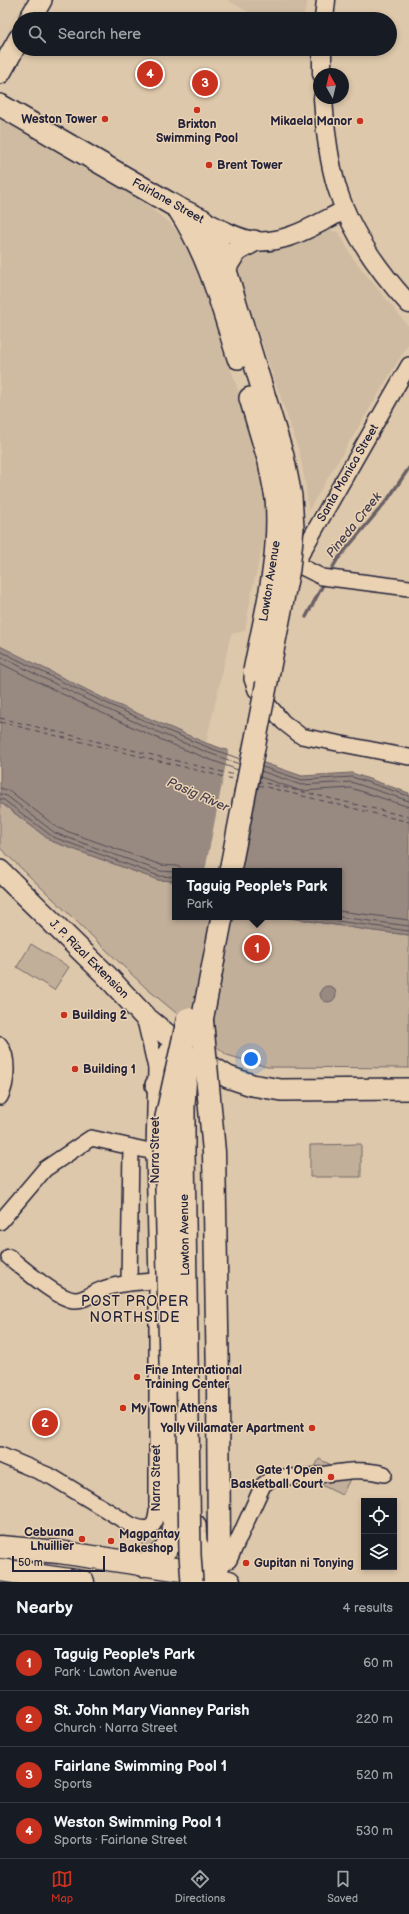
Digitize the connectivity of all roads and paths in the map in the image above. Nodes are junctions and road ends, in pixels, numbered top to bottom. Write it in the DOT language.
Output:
graph roads {
  1 [pos="41,0"];
  2 [pos="326,0"];
  3 [pos="34,12"];
  4 [pos="325,12"];
  5 [pos="12,52"];
  6 [pos="322,56"];
  7 [pos="322,68"];
  8 [pos="0,73"];
  9 [pos="324,104"];
  10 [pos="0,105"];
  11 [pos="178,208"];
  12 [pos="346,210"];
  13 [pos="203,220"];
  14 [pos="254,241"];
  15 [pos="226,267"];
  16 [pos="216,287"];
  17 [pos="409,304"];
  18 [pos="409,365"];
  19 [pos="283,497"];
  20 [pos="296,564"];
  21 [pos="285,581"];
  22 [pos="409,588"];
  23 [pos="256,654"];
  24 [pos="274,658"];
  25 [pos="265,703"];
  26 [pos="409,757"];
  27 [pos="217,868"];
  28 [pos="231,868"];
  29 [pos="0,871"];
  30 [pos="208,920"];
  31 [pos="221,920"];
  32 [pos="144,1016"];
  33 [pos="195,1020"];
  34 [pos="174,1041"];
  35 [pos="0,1045"];
  36 [pos="192,1055"];
  37 [pos="156,1076"];
  38 [pos="190,1085"];
  39 [pos="252,1085"];
  40 [pos="409,1089"];
  41 [pos="0,1097"];
  42 [pos="189,1107"];
  43 [pos="131,1148"];
  44 [pos="154,1152"];
  45 [pos="0,1222"];
  46 [pos="9,1256"];
  47 [pos="157,1281"];
  48 [pos="129,1283"];
  49 [pos="0,1455"];
  50 [pos="384,1474"];
  51 [pos="196,1543"];
  52 [pos="0,1547"];
  53 [pos="52,1551"];
  54 [pos="143,1565"];
  55 [pos="0,1570"];
  56 [pos="49,1576"];
  57 [pos="216,1577"];
  58 [pos="186,1578"];
  59 [pos="83,1582"];
  1 -- 3 [label="main road"];
  2 -- 4 [label="street"];
  5 -- 8 [label="main road"];
  6 -- 7 [label="street"];
  9 -- 12 [label="street"];
  10 -- 11 [label="main road, Fairlane Street"];
  11 -- 13 [label="main road, Fairlane Street"];
  11 -- 16 [label="main road, Lawton Avenue"];
  12 -- 14 [label="street, Fairlane Street"];
  12 -- 17 [label="street"];
  13 -- 14 [label="street, Fairlane Street"];
  13 -- 15 [label="main road, Lawton Avenue"];
  14 -- 15 [label="main road"];
  15 -- 16 [label="main road"];
  15 -- 19 [label="main road, Lawton Avenue"];
  16 -- 19 [label="main road, Lawton Avenue"];
  18 -- 20 [label="street, Santa Monica Street"];
  19 -- 27 [label="main road, Lawton Avenue, bridge"];
  19 -- 28 [label="main road, Lawton Avenue, bridge"];
  20 -- 21 [label="street, Santa Monica Street"];
  20 -- 22 [label="street"];
  21 -- 23 [label="street, Santa Monica Street"];
  21 -- 24 [label="street"];
  23 -- 24 [label="street"];
  23 -- 25 [label="street, Santa Monica Street"];
  24 -- 25 [label="street"];
  25 -- 26 [label="street, Santa Monica Street"];
  29 -- 32 [label="main road, J. P. Rizal Extension"];
  30 -- 33 [label="main road, Lawton Avenue"];
  31 -- 33 [label="main road, Lawton Avenue"];
  32 -- 34 [label="main road, J. P. Rizal Extension"];
  32 -- 37 [label="street, Narra Street"];
  33 -- 54 [label="main road, bridge"];
  33 -- 57 [label="main road, bridge"];
  33 -- 57 [label="main road, Lawton Avenue, bridge"];
  33 -- 58 [label="main road, Lawton Avenue, bridge"];
  34 -- 36 [label="main road, J. P. Rizal Extension"];
  34 -- 37 [label="street"];
  35 -- 41 [label="street"];
  36 -- 38 [label="main road, Lawton Avenue"];
  36 -- 39 [label="main road, J. P. Rizal Extension"];
  37 -- 38 [label="main road"];
  37 -- 44 [label="street, Narra Street"];
  38 -- 42 [label="main road, Lawton Avenue"];
  39 -- 40 [label="main road, J. P. Rizal Extension"];
  39 -- 42 [label="main road"];
  42 -- 51 [label="main road, Lawton Avenue"];
  43 -- 44 [label="street"];
  43 -- 45 [label="street"];
  43 -- 48 [label="street"];
  44 -- 47 [label="street, Narra Street"];
  46 -- 48 [label="street"];
  47 -- 48 [label="street"];
  47 -- 49 [label="street, Narra Street"];
  50 -- 57 [label="street"];
  51 -- 57 [label="main road, Lawton Avenue"];
  51 -- 58 [label="main road, Lawton Avenue"];
  52 -- 53 [label="main road"];
  53 -- 54 [label="main road"];
  53 -- 56 [label="main road"];
  54 -- 58 [label="main road"];
  55 -- 56 [label="main road"];
  56 -- 59 [label="main road"];
  57 -- 58 [label="main road"];
}
